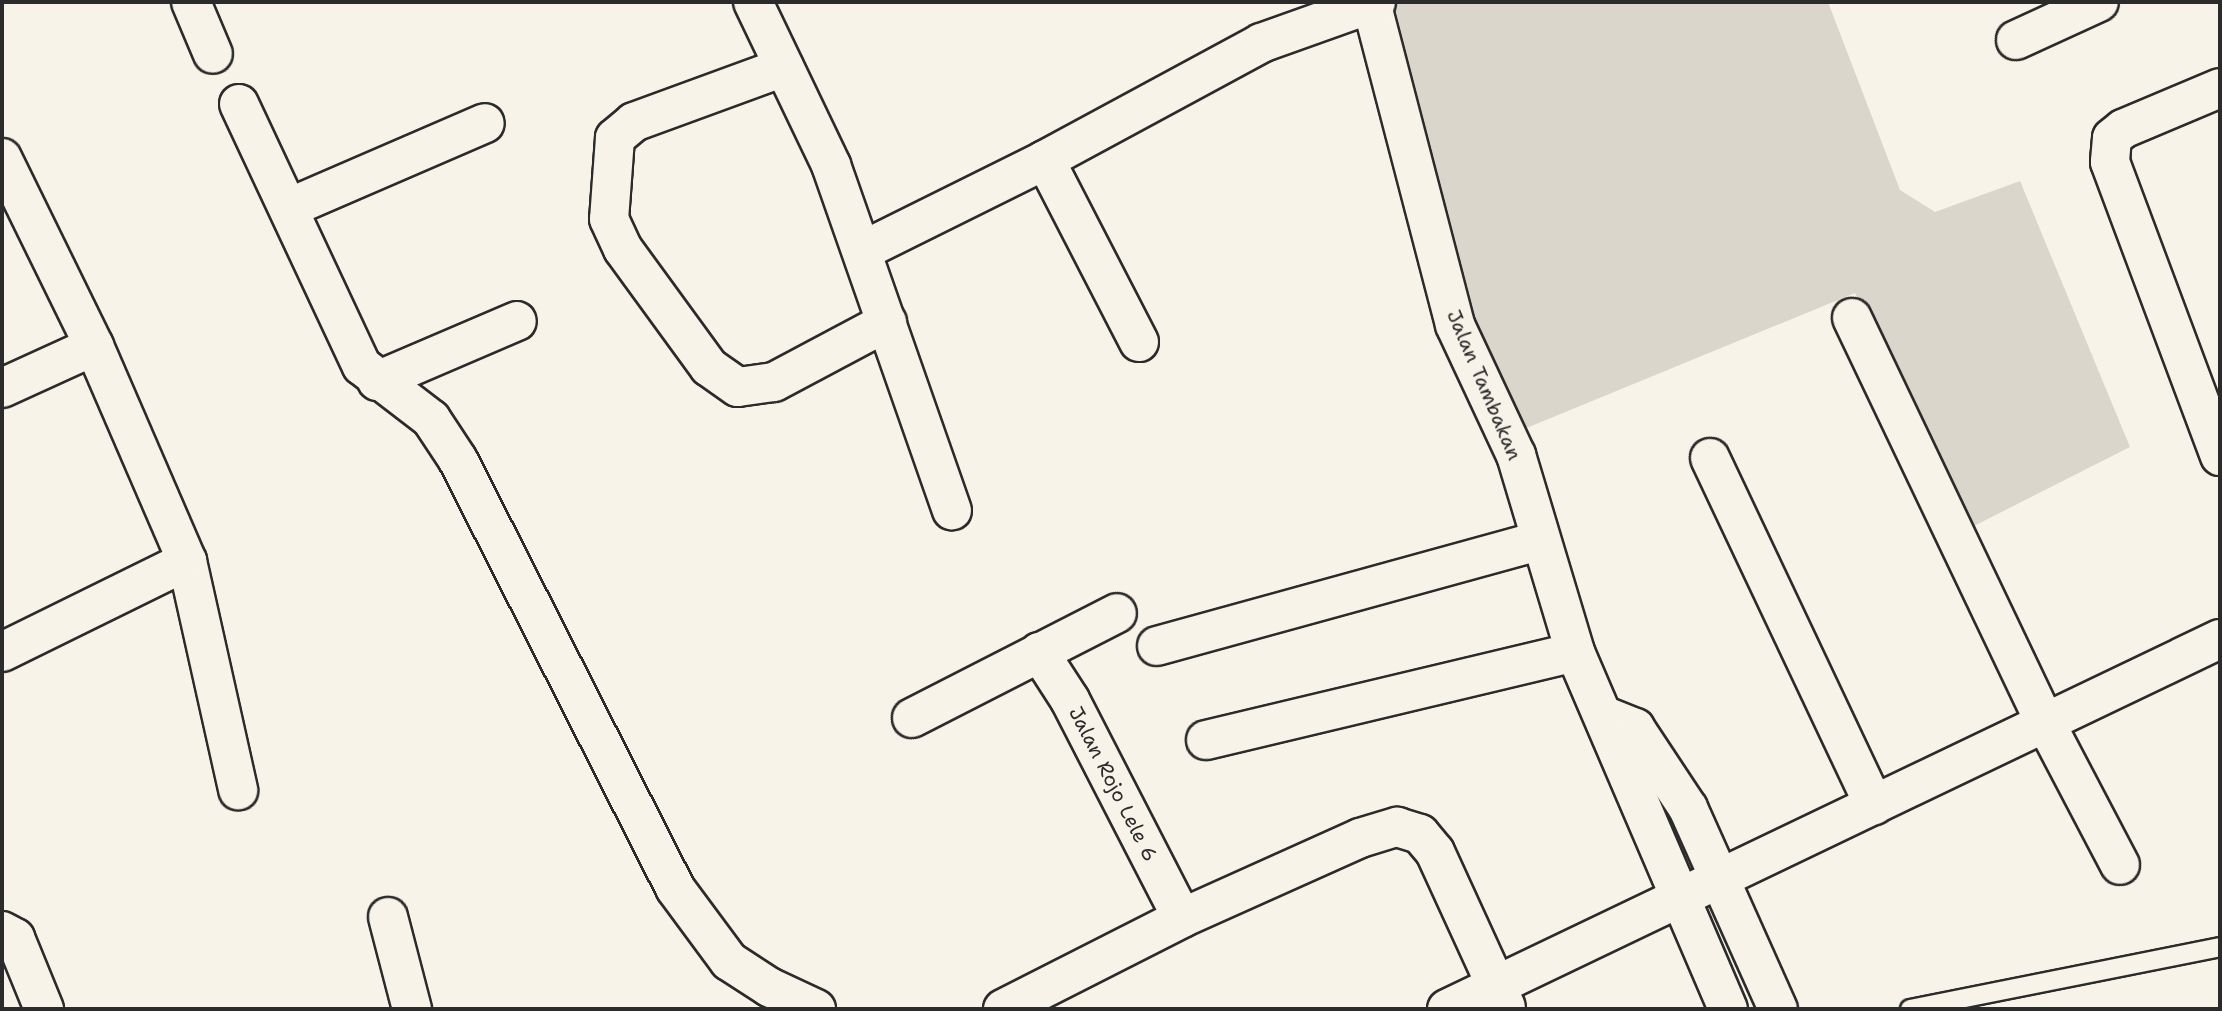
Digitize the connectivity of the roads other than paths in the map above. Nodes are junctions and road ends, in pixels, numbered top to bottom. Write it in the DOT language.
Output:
graph roads {
  1 [pos="191,2"];
  2 [pos="753,2"];
  3 [pos="1373,2"];
  4 [pos="2099,2"];
  5 [pos="2016,40"];
  6 [pos="213,54"];
  7 [pos="784,67"];
  8 [pos="2220,88"];
  9 [pos="239,104"];
  10 [pos="485,123"];
  11 [pos="2,158"];
  12 [pos="1045,160"];
  13 [pos="291,207"];
  14 [pos="862,251"];
  15 [pos="1852,318"];
  16 [pos="517,321"];
  17 [pos="887,322"];
  18 [pos="1139,342"];
  19 [pos="94,346"];
  20 [pos="377,381"];
  21 [pos="2,388"];
  22 [pos="2220,456"];
  23 [pos="1710,458"];
  24 [pos="952,510"];
  25 [pos="1538,541"];
  26 [pos="187,561"];
  27 [pos="1117,613"];
  28 [pos="1157,646"];
  29 [pos="2218,647"];
  30 [pos="2,652"];
  31 [pos="1039,652"];
  32 [pos="1575,652"];
  33 [pos="1603,715"];
  34 [pos="912,718"];
  35 [pos="2046,724"];
  36 [pos="1206,740"];
  37 [pos="238,790"];
  38 [pos="1874,805"];
  39 [pos="2120,865"];
  40 [pos="1720,880"];
  41 [pos="1683,898"];
  42 [pos="388,917"];
  43 [pos="1182,918"];
  44 [pos="2,931"];
  45 [pos="2220,947"];
  46 [pos="1501,997"];
  47 [pos="44,1009"];
  48 [pos="412,1009"];
  49 [pos="816,1009"];
  50 [pos="1003,1009"];
  51 [pos="1447,1009"];
  52 [pos="1728,1009"];
  53 [pos="1778,1009"];
  54 [pos="1910,1009"];
  1 -- 6 [label="street"];
  2 -- 7 [label="street"];
  3 -- 12 [label="street"];
  3 -- 25 [label="street, Jalan Tambakan"];
  4 -- 5 [label="street"];
  7 -- 14 [label="street"];
  7 -- 17 [label="street"];
  8 -- 22 [label="street"];
  9 -- 13 [label="street"];
  10 -- 13 [label="street"];
  11 -- 19 [label="street"];
  12 -- 14 [label="street"];
  12 -- 18 [label="street"];
  13 -- 20 [label="street"];
  14 -- 17 [label="street"];
  15 -- 35 [label="street"];
  16 -- 20 [label="street"];
  17 -- 24 [label="street"];
  19 -- 21 [label="street"];
  19 -- 26 [label="street"];
  20 -- 49 [label="street"];
  23 -- 38 [label="street"];
  25 -- 28 [label="street"];
  25 -- 32 [label="street, Jalan Tambakan"];
  26 -- 30 [label="street"];
  26 -- 37 [label="street"];
  27 -- 31 [label="street"];
  29 -- 35 [label="street"];
  31 -- 34 [label="street"];
  31 -- 43 [label="street, Jalan Rojo Lele 6"];
  32 -- 33 [label="street, Jalan Tambakan"];
  32 -- 36 [label="street"];
  33 -- 40 [label="street"];
  33 -- 41 [label="street, Jalan Tambakan"];
  35 -- 38 [label="street"];
  35 -- 39 [label="street"];
  38 -- 40 [label="street"];
  40 -- 41 [label="street"];
  40 -- 53 [label="street"];
  41 -- 46 [label="street"];
  41 -- 52 [label="street, Jalan Tambakan"];
  42 -- 48 [label="street"];
  43 -- 46 [label="street"];
  43 -- 50 [label="street"];
  44 -- 47 [label="street"];
  45 -- 54 [label="lane"];
  46 -- 51 [label="street"];
}
